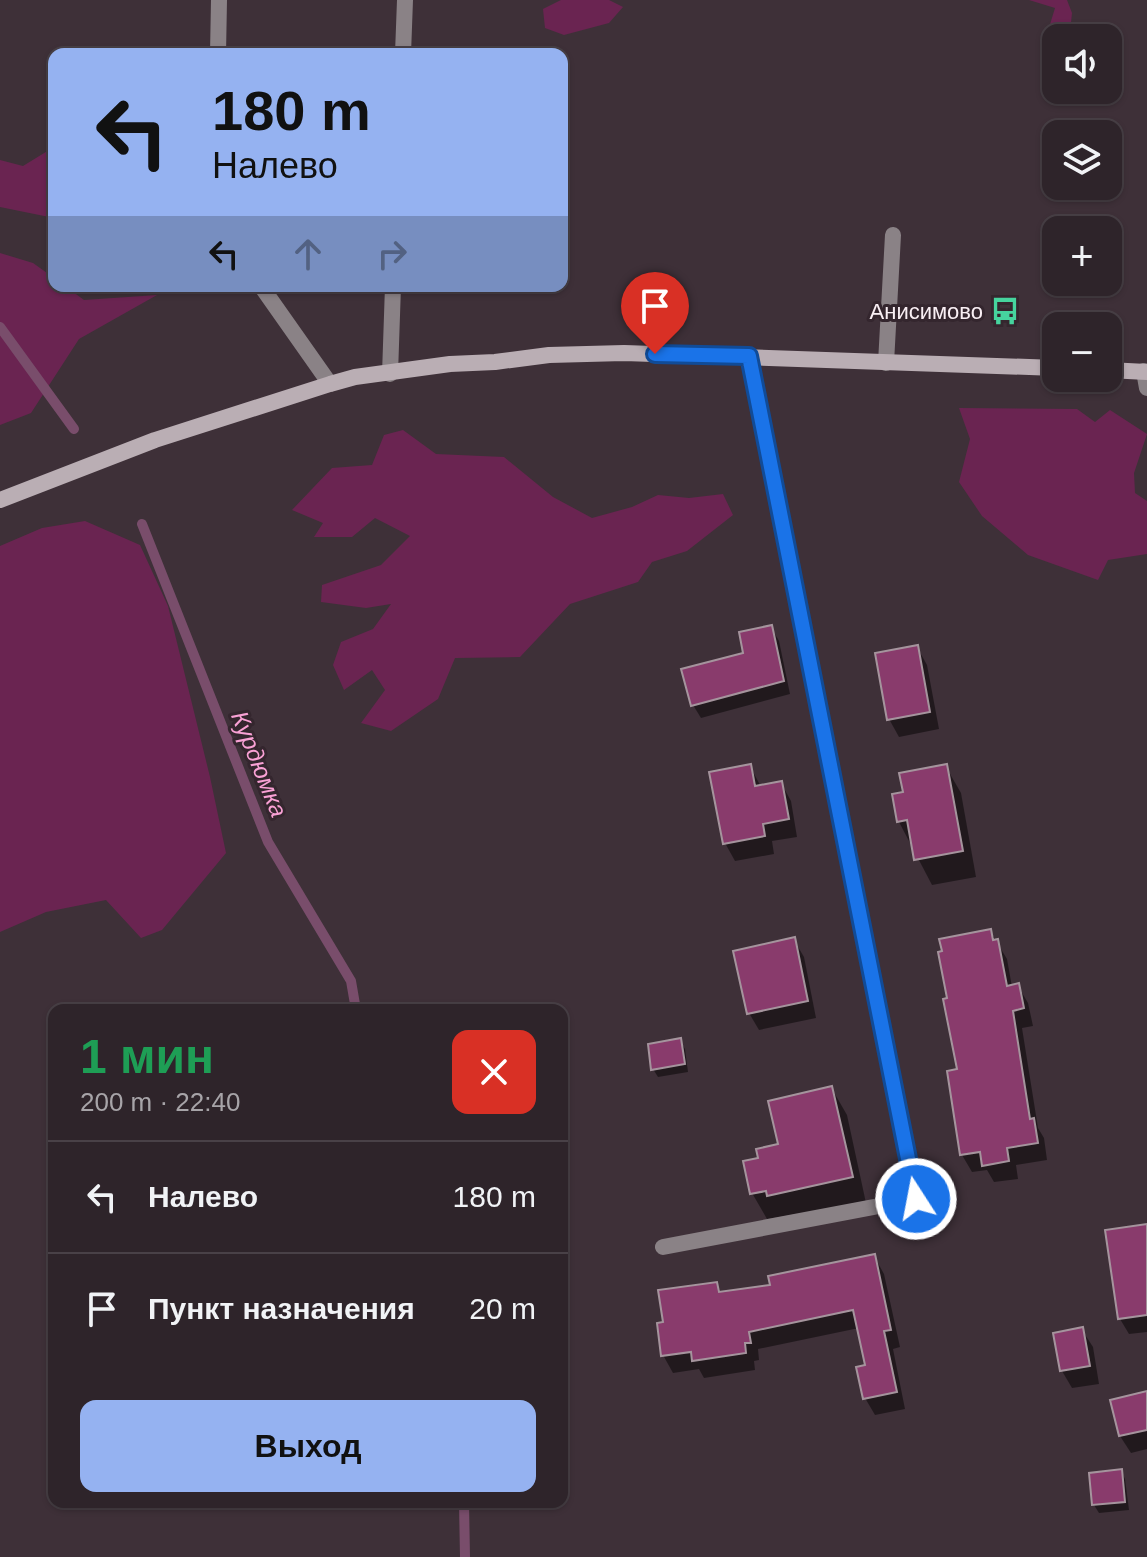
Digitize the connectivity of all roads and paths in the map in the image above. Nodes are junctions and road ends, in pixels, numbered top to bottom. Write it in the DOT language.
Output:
graph roads {
  1 [pos="219,0"];
  2 [pos="405,0"];
  3 [pos="218,48"];
  4 [pos="403,48"];
  5 [pos="893,235"];
  6 [pos="265,292"];
  7 [pos="393,292"];
  8 [pos="749,356"];
  9 [pos="886,363"];
  10 [pos="1042,368"];
  11 [pos="1122,373"];
  12 [pos="390,374"];
  13 [pos="1146,377"];
  14 [pos="330,384"];
  15 [pos="0,500"];
  16 [pos="663,1247"];
  1 -- 3 [label="street"];
  2 -- 4 [label="street"];
  5 -- 9 [label="street"];
  6 -- 14 [label="street"];
  7 -- 12 [label="street"];
  8 -- 9 [label="main road"];
  8 -- 12 [label="main road"];
  8 -- 16 [label="street"];
  9 -- 10 [label="main road"];
  11 -- 13 [label="main road"];
  12 -- 14 [label="main road"];
  14 -- 15 [label="main road"];
}
